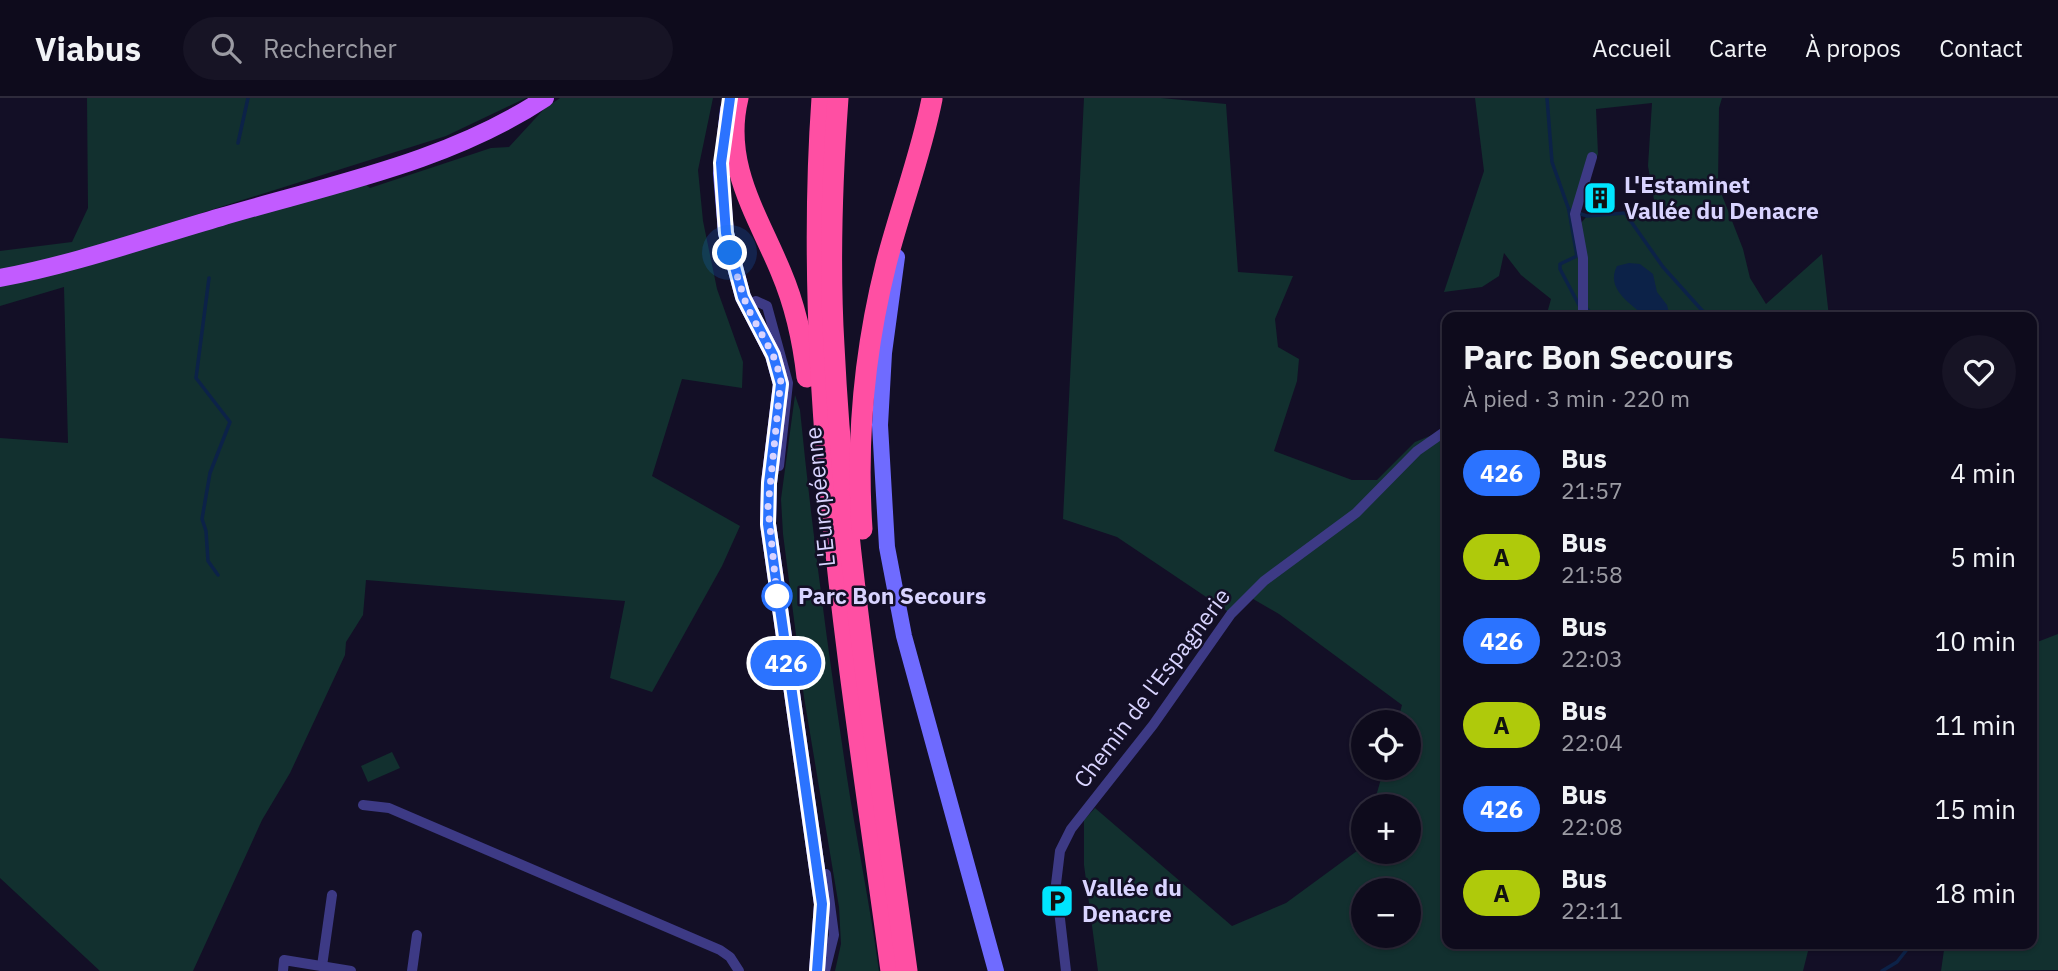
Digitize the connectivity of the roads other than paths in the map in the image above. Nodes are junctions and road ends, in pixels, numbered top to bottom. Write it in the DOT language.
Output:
graph roads {
  1 [pos="545,98"];
  2 [pos="730,98"];
  3 [pos="738,98"];
  4 [pos="822,98"];
  5 [pos="838,98"];
  6 [pos="932,99"];
  7 [pos="1592,157"];
  8 [pos="0,278"];
  9 [pos="747,307"];
  10 [pos="1583,312"];
  11 [pos="1442,434"];
  12 [pos="825,452"];
  13 [pos="788,652"];
  14 [pos="799,727"];
  15 [pos="883,788"];
  16 [pos="363,805"];
  17 [pos="332,895"];
  18 [pos="417,935"];
  19 [pos="284,965"];
  20 [pos="322,966"];
  21 [pos="351,971"];
  22 [pos="412,971"];
  23 [pos="739,971"];
  24 [pos="817,971"];
  25 [pos="825,971"];
  26 [pos="891,971"];
  27 [pos="907,971"];
  28 [pos="996,971"];
  29 [pos="1066,971"];
  1 -- 8 [label="main road"];
  2 -- 9 [label="main road"];
  3 -- 12 [label="highway"];
  4 -- 12 [label="highway, L'Européenne"];
  5 -- 15 [label="highway, L'Européenne"];
  6 -- 15 [label="highway"];
  6 -- 28 [label="main road"];
  7 -- 10 [label="street"];
  9 -- 13 [label="main road"];
  9 -- 13 [label="street"];
  11 -- 29 [label="street, Chemin de l'Espagnerie"];
  12 -- 26 [label="highway, L'Européenne"];
  13 -- 14 [label="main road"];
  14 -- 24 [label="main road"];
  14 -- 25 [label="street"];
  15 -- 27 [label="highway, L'Européenne"];
  16 -- 23 [label="street"];
  17 -- 20 [label="street"];
  18 -- 22 [label="street"];
  19 -- 20 [label="street"];
  20 -- 21 [label="street"];
}
